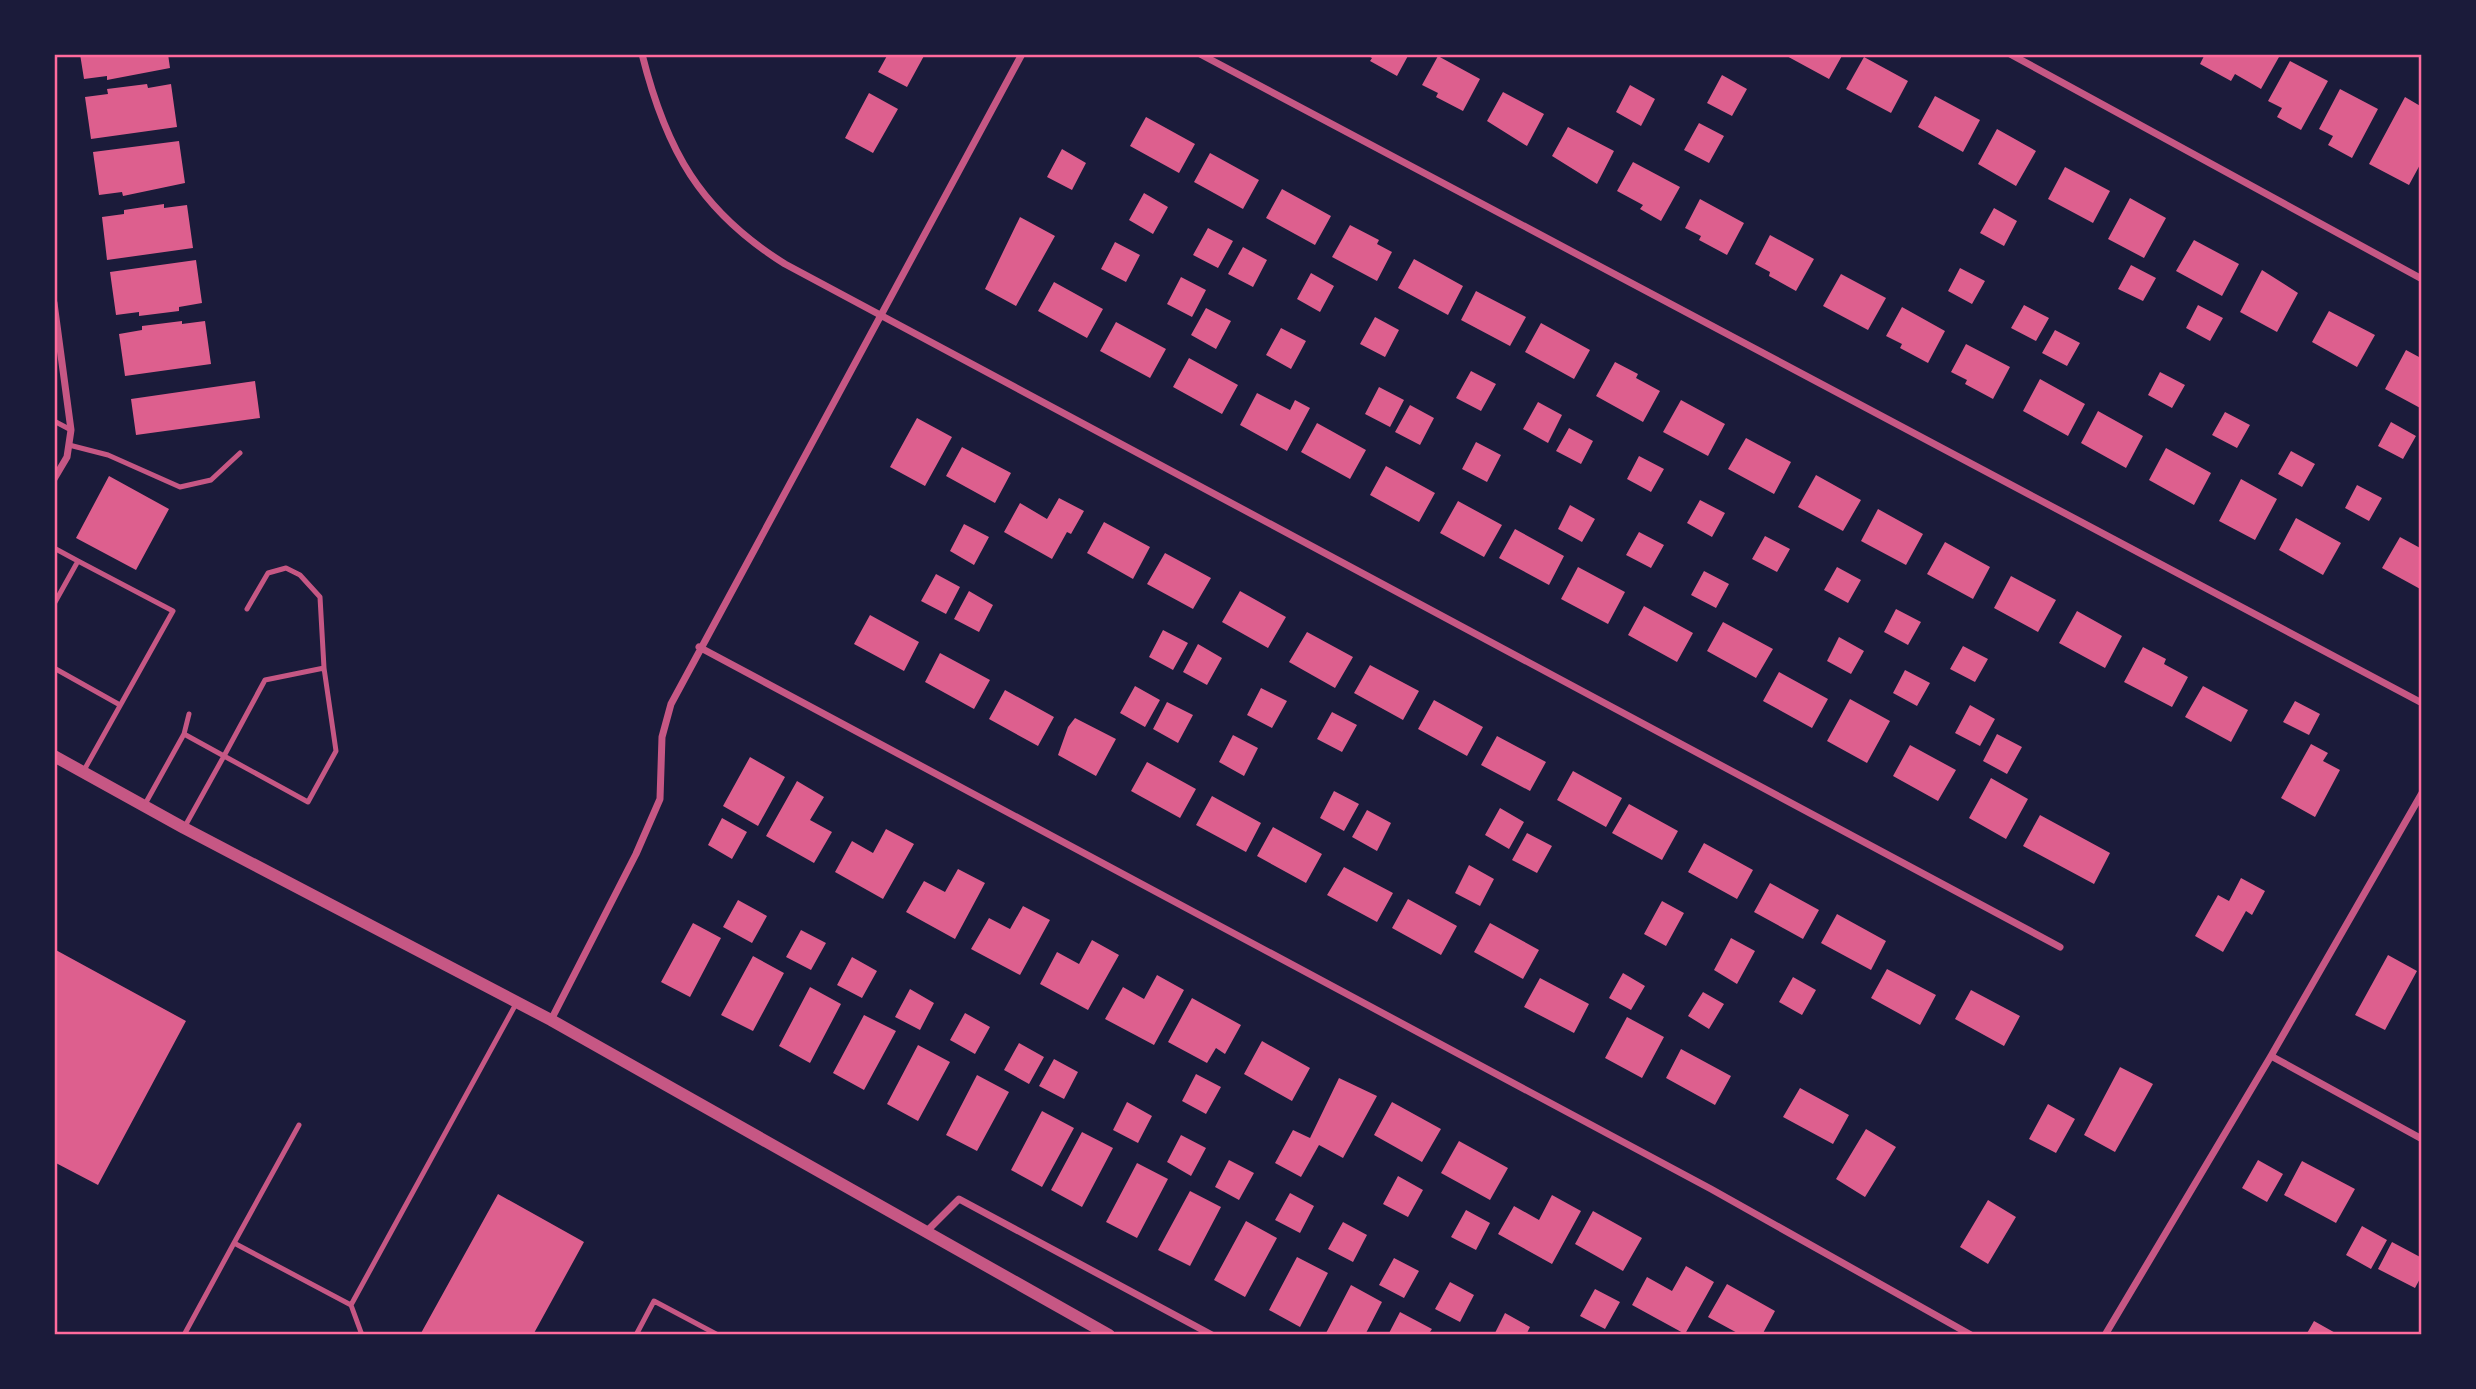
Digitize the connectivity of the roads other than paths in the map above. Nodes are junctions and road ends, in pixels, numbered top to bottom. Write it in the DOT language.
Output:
graph roads {
  1 [pos="642,54"];
  2 [pos="1022,54"];
  3 [pos="1200,54"];
  4 [pos="2010,54"];
  5 [pos="2422,279"];
  6 [pos="54,303"];
  7 [pos="881,314"];
  8 [pos="54,421"];
  9 [pos="71,430"];
  10 [pos="69,445"];
  11 [pos="240,453"];
  12 [pos="54,479"];
  13 [pos="54,548"];
  14 [pos="78,561"];
  15 [pos="54,604"];
  16 [pos="247,609"];
  17 [pos="699,647"];
  18 [pos="54,668"];
  19 [pos="324,668"];
  20 [pos="2422,703"];
  21 [pos="120,705"];
  22 [pos="190,715"];
  23 [pos="184,734"];
  24 [pos="54,756"];
  25 [pos="223,756"];
  26 [pos="83,772"];
  27 [pos="2422,793"];
  28 [pos="144,806"];
  29 [pos="184,828"];
  30 [pos="2060,947"];
  31 [pos="517,1002"];
  32 [pos="551,1020"];
  33 [pos="2271,1056"];
  34 [pos="299,1125"];
  35 [pos="2422,1139"];
  36 [pos="927,1231"];
  37 [pos="234,1243"];
  38 [pos="351,1305"];
  39 [pos="184,1335"];
  40 [pos="362,1335"];
  41 [pos="636,1335"];
  42 [pos="718,1335"];
  43 [pos="1109,1335"];
  44 [pos="1212,1335"];
  45 [pos="1970,1335"];
  46 [pos="2105,1335"];
  1 -- 7 [label="street"];
  2 -- 7 [label="street"];
  3 -- 20 [label="street"];
  4 -- 5 [label="street"];
  6 -- 9 [label="street"];
  7 -- 17 [label="street"];
  7 -- 30 [label="street"];
  8 -- 9 [label="lane"];
  9 -- 10 [label="street"];
  10 -- 11 [label="lane"];
  10 -- 12 [label="street"];
  13 -- 14 [label="lane"];
  14 -- 15 [label="lane"];
  14 -- 21 [label="lane"];
  16 -- 19 [label="lane"];
  17 -- 32 [label="street"];
  17 -- 45 [label="street"];
  18 -- 21 [label="lane"];
  19 -- 25 [label="lane"];
  19 -- 25 [label="lane"];
  21 -- 26 [label="lane"];
  22 -- 23 [label="lane"];
  23 -- 25 [label="lane"];
  23 -- 28 [label="lane"];
  24 -- 26 [label="street"];
  25 -- 29 [label="lane"];
  26 -- 28 [label="street"];
  27 -- 33 [label="street"];
  28 -- 29 [label="street"];
  29 -- 31 [label="street"];
  31 -- 32 [label="street"];
  31 -- 38 [label="lane"];
  32 -- 36 [label="street"];
  33 -- 35 [label="street"];
  33 -- 46 [label="street"];
  34 -- 37 [label="lane"];
  36 -- 43 [label="street"];
  36 -- 44 [label="street"];
  37 -- 38 [label="lane"];
  37 -- 39 [label="lane"];
  38 -- 40 [label="lane"];
  41 -- 42 [label="lane"];
}
